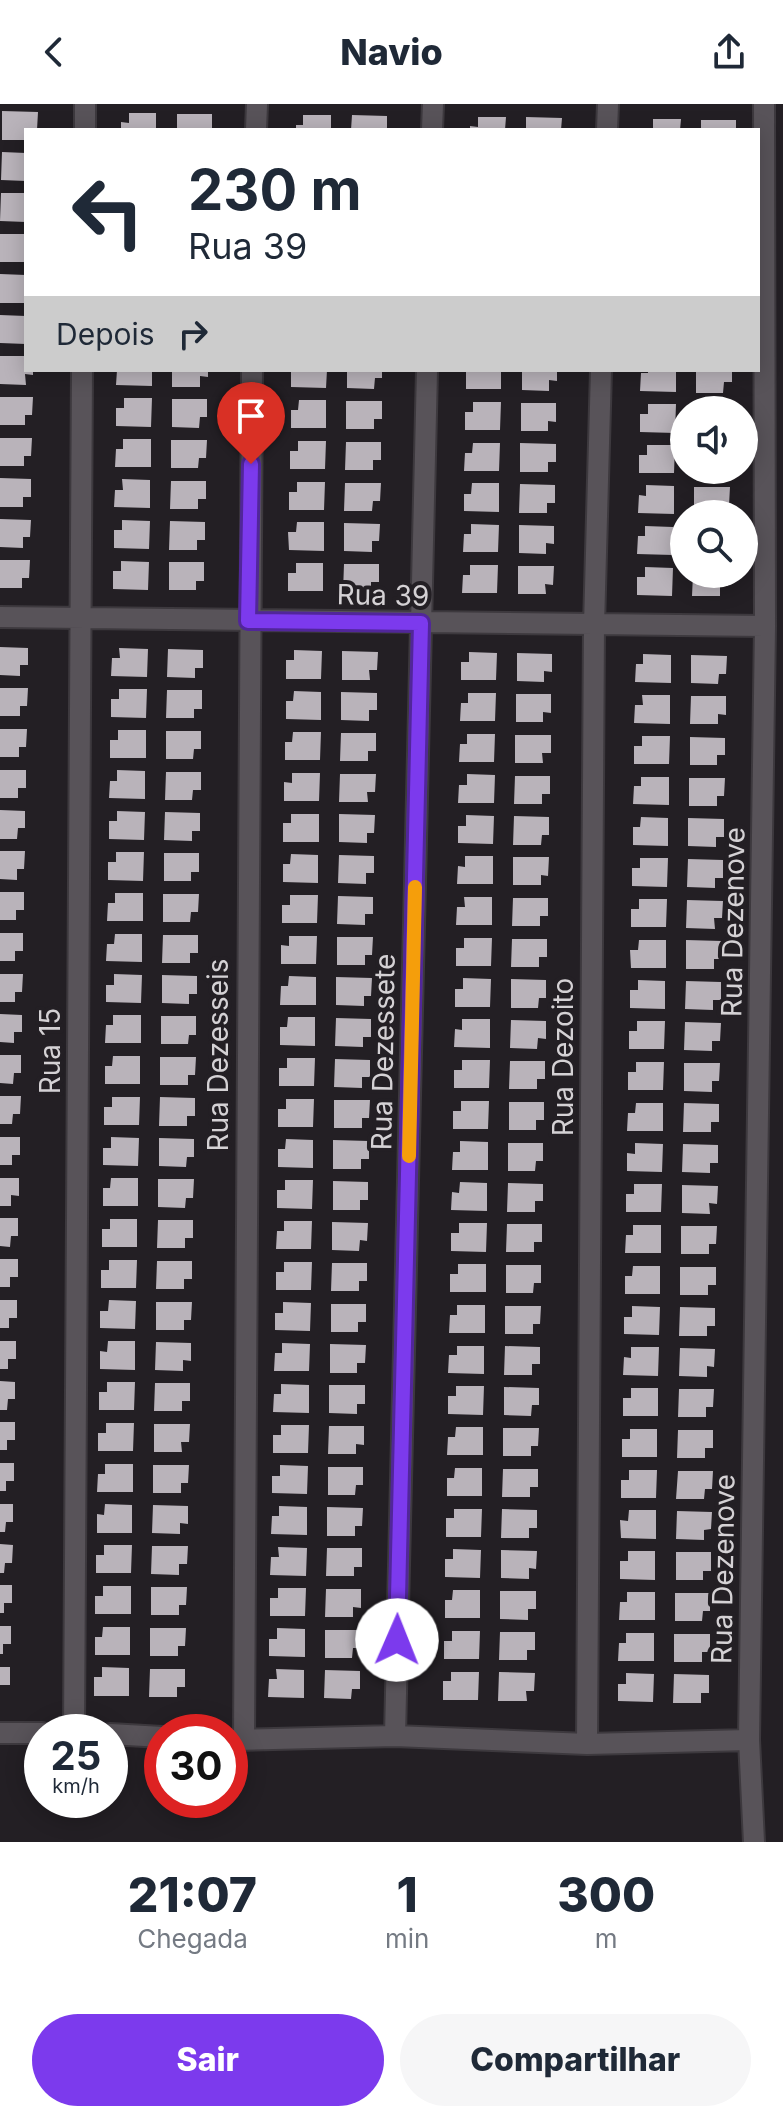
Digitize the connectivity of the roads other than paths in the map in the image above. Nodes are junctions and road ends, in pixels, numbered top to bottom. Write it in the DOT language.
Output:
graph roads {
  1 [pos="85,104"];
  2 [pos="257,104"];
  3 [pos="433,104"];
  4 [pos="608,104"];
  5 [pos="764,104"];
  6 [pos="85,128"];
  7 [pos="256,128"];
  8 [pos="432,128"];
  9 [pos="607,128"];
  10 [pos="82,372"];
  11 [pos="252,372"];
  12 [pos="427,372"];
  13 [pos="601,372"];
  14 [pos="0,617"];
  15 [pos="80,618"];
  16 [pos="248,621"];
  17 [pos="421,623"];
  18 [pos="594,626"];
  19 [pos="765,626"];
  20 [pos="74,1714"];
  21 [pos="237,1714"];
  22 [pos="0,1733"];
  23 [pos="24,1733"];
  24 [pos="395,1736"];
  25 [pos="248,1740"];
  26 [pos="749,1740"];
  27 [pos="587,1744"];
  28 [pos="754,1842"];
  1 -- 6 [label="street"];
  2 -- 7 [label="street"];
  3 -- 8 [label="street"];
  4 -- 9 [label="street"];
  5 -- 19 [label="street, Rua Dezenove"];
  10 -- 15 [label="street, Rua 15"];
  11 -- 16 [label="street, Rua Dezesseis"];
  12 -- 17 [label="street, Rua Dezessete"];
  13 -- 18 [label="street, Rua Dezoito"];
  14 -- 15 [label="street, Rua 39"];
  15 -- 16 [label="street, Rua 39"];
  15 -- 20 [label="street, Rua 15"];
  16 -- 17 [label="street, Rua 39"];
  16 -- 21 [label="street, Rua Dezesseis"];
  17 -- 18 [label="street, Rua 39"];
  17 -- 24 [label="street, Rua Dezessete"];
  18 -- 19 [label="street, Rua 39"];
  18 -- 27 [label="street, Rua Dezoito"];
  19 -- 26 [label="street, Rua Dezenove"];
  22 -- 23 [label="street"];
  24 -- 25 [label="street"];
  24 -- 27 [label="street"];
  26 -- 27 [label="street"];
  26 -- 28 [label="street, Rua Dezenove"];
}
